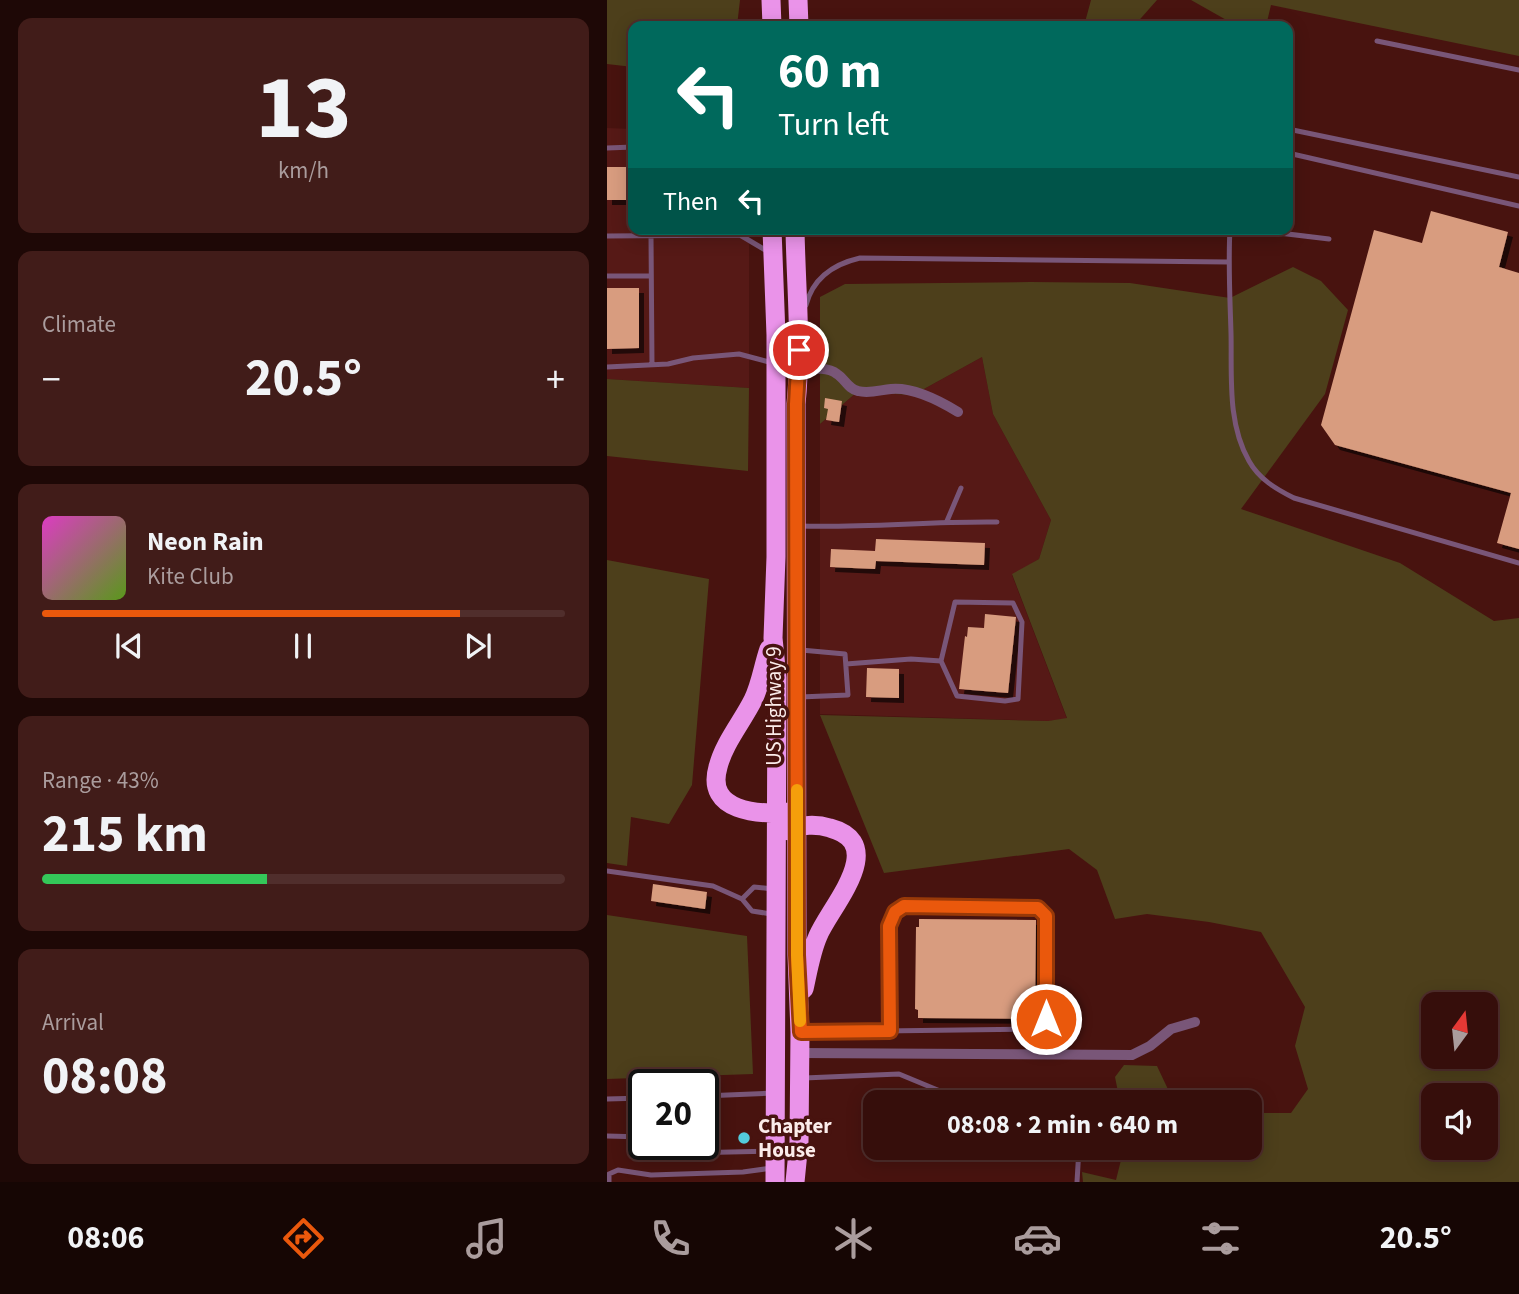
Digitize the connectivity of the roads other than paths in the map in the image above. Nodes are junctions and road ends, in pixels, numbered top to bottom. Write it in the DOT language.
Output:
graph roads {
  1 [pos="771,0"];
  2 [pos="798,0"];
  3 [pos="771,21"];
  4 [pos="798,21"];
  5 [pos="1377,41"];
  6 [pos="1519,70"];
  7 [pos="1293,130"];
  8 [pos="628,147"];
  9 [pos="607,148"];
  10 [pos="1293,154"];
  11 [pos="1519,177"];
  12 [pos="1519,206"];
  13 [pos="671,235"];
  14 [pos="740,235"];
  15 [pos="772,235"];
  16 [pos="795,235"];
  17 [pos="1230,235"];
  18 [pos="1293,235"];
  19 [pos="607,236"];
  20 [pos="651,236"];
  21 [pos="1329,239"];
  22 [pos="773,256"];
  23 [pos="1228,262"];
  24 [pos="607,276"];
  25 [pos="651,276"];
  26 [pos="799,331"];
  27 [pos="776,364"];
  28 [pos="652,365"];
  29 [pos="607,367"];
  30 [pos="799,370"];
  31 [pos="958,412"];
  32 [pos="961,488"];
  33 [pos="947,521"];
  34 [pos="997,522"];
  35 [pos="797,526"];
  36 [pos="1519,563"];
  37 [pos="773,638"];
  38 [pos="797,650"];
  39 [pos="941,661"];
  40 [pos="846,664"];
  41 [pos="797,698"];
  42 [pos="777,813"];
  43 [pos="797,818"];
  44 [pos="777,844"];
  45 [pos="607,871"];
  46 [pos="776,889"];
  47 [pos="742,899"];
  48 [pos="776,915"];
  49 [pos="800,1007"];
  50 [pos="1195,1022"];
  51 [pos="890,1031"];
  52 [pos="801,1032"];
  53 [pos="799,1053"];
  54 [pos="799,1078"];
  55 [pos="938,1090"];
  56 [pos="776,1093"];
  57 [pos="719,1095"];
  58 [pos="607,1098"];
  59 [pos="628,1098"];
  60 [pos="607,1136"];
  61 [pos="628,1137"];
  62 [pos="719,1158"];
  63 [pos="1078,1160"];
  64 [pos="776,1167"];
  65 [pos="743,1172"];
  66 [pos="798,1177"];
  67 [pos="651,1179"];
  68 [pos="609,1182"];
  69 [pos="744,1182"];
  70 [pos="1077,1182"];
  1 -- 3 [label="highway"];
  2 -- 4 [label="highway"];
  5 -- 6 [label="lane"];
  7 -- 11 [label="lane"];
  8 -- 9 [label="lane"];
  10 -- 12 [label="lane"];
  13 -- 20 [label="lane"];
  14 -- 22 [label="lane"];
  15 -- 22 [label="highway, US Highway 9"];
  16 -- 26 [label="highway, US Highway 9"];
  17 -- 23 [label="lane"];
  18 -- 21 [label="lane"];
  19 -- 20 [label="lane"];
  20 -- 25 [label="lane"];
  22 -- 27 [label="highway, US Highway 9"];
  23 -- 26 [label="lane"];
  23 -- 36 [label="lane"];
  24 -- 25 [label="lane"];
  25 -- 28 [label="lane"];
  26 -- 30 [label="highway, US Highway 9"];
  27 -- 28 [label="lane"];
  27 -- 37 [label="highway, US Highway 9"];
  28 -- 29 [label="lane"];
  30 -- 31 [label="street"];
  30 -- 35 [label="highway, US Highway 9"];
  32 -- 33 [label="lane"];
  33 -- 34 [label="lane"];
  33 -- 35 [label="lane"];
  35 -- 38 [label="highway, US Highway 9"];
  37 -- 42 [label="highway, US Highway 9"];
  37 -- 42 [label="highway"];
  38 -- 40 [label="lane"];
  38 -- 41 [label="highway, US Highway 9"];
  39 -- 39 [label="lane"];
  39 -- 40 [label="lane"];
  40 -- 41 [label="lane"];
  41 -- 43 [label="highway, US Highway 9"];
  42 -- 43 [label="highway"];
  42 -- 44 [label="highway, US Highway 9"];
  43 -- 44 [label="highway"];
  43 -- 49 [label="highway, US Highway 9"];
  43 -- 49 [label="highway"];
  44 -- 46 [label="highway, US Highway 9"];
  45 -- 47 [label="lane"];
  46 -- 47 [label="lane"];
  46 -- 48 [label="highway, US Highway 9"];
  47 -- 48 [label="lane"];
  48 -- 56 [label="highway, US Highway 9"];
  49 -- 52 [label="highway, US Highway 9"];
  50 -- 53 [label="street"];
  51 -- 51 [label="lane"];
  51 -- 52 [label="lane"];
  52 -- 53 [label="highway, US Highway 9"];
  53 -- 54 [label="highway, US Highway 9"];
  54 -- 55 [label="lane"];
  54 -- 66 [label="highway, US Highway 9"];
  56 -- 57 [label="lane"];
  56 -- 64 [label="highway, US Highway 9"];
  58 -- 59 [label="lane"];
  60 -- 61 [label="lane"];
  62 -- 64 [label="lane"];
  63 -- 70 [label="lane"];
  64 -- 65 [label="lane"];
  65 -- 67 [label="lane"];
  65 -- 69 [label="lane"];
  67 -- 68 [label="lane"];
}
